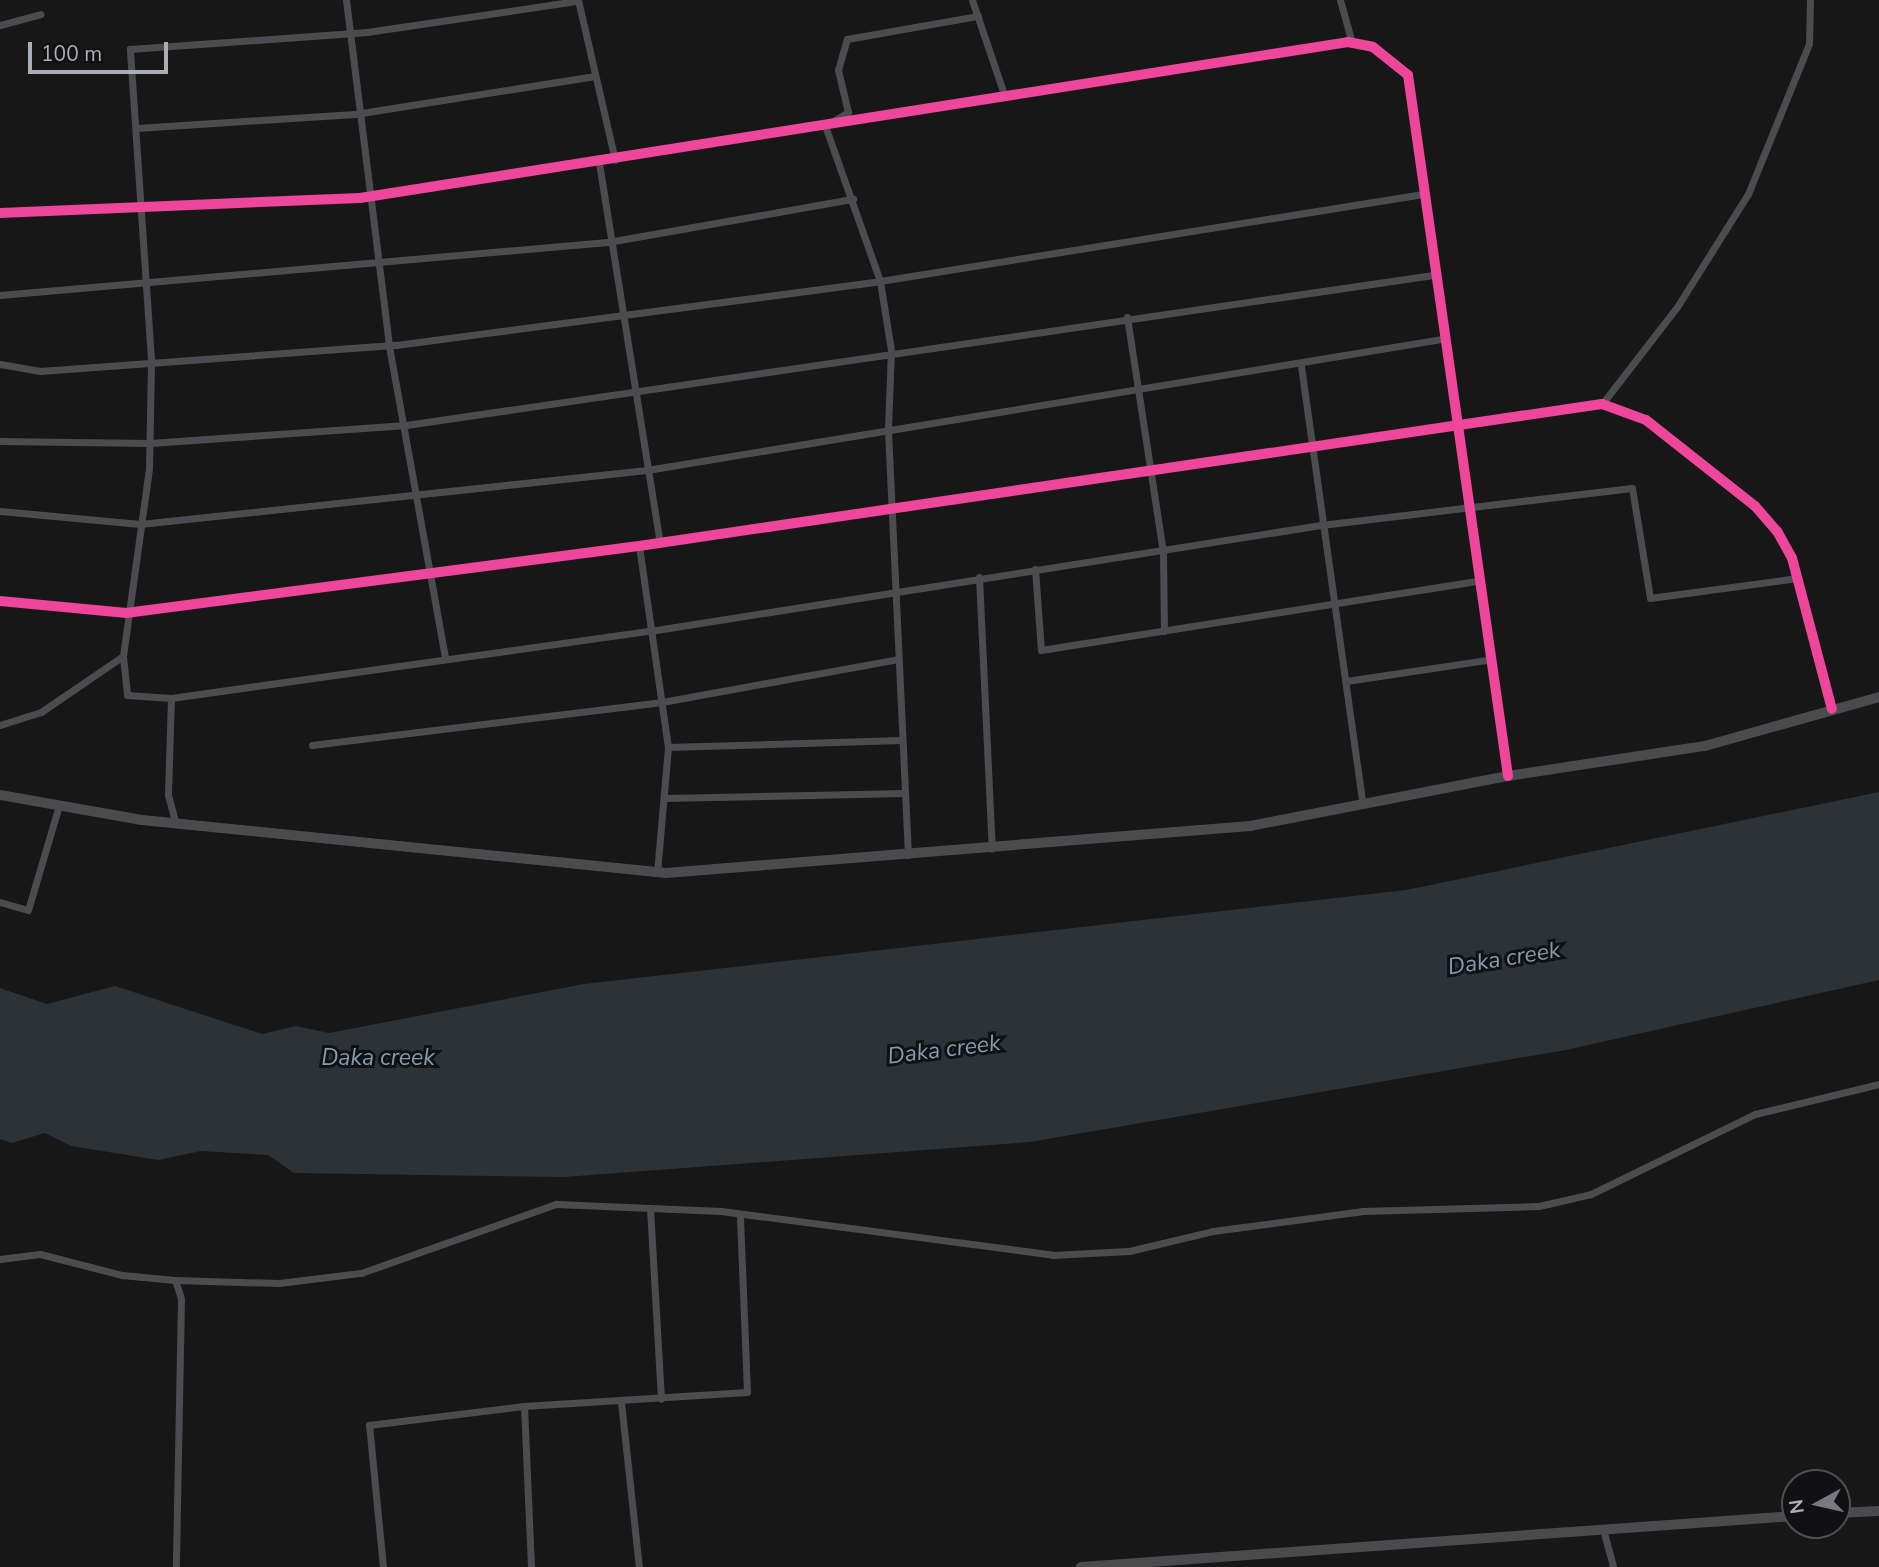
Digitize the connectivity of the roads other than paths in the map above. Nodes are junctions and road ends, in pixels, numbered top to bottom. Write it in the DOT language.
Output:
graph roads {
  1 [pos="346,0"];
  2 [pos="972,0"];
  3 [pos="1340,0"];
  4 [pos="1810,0"];
  5 [pos="578,1"];
  6 [pos="41,13"];
  7 [pos="978,16"];
  8 [pos="0,25"];
  9 [pos="352,33"];
  10 [pos="1352,43"];
  11 [pos="595,76"];
  12 [pos="1005,97"];
  13 [pos="365,113"];
  14 [pos="825,126"];
  15 [pos="137,128"];
  16 [pos="615,160"];
  17 [pos="599,163"];
  18 [pos="1423,194"];
  19 [pos="372,197"];
  20 [pos="853,199"];
  21 [pos="142,202"];
  22 [pos="0,213"];
  23 [pos="608,242"];
  24 [pos="379,266"];
  25 [pos="1433,275"];
  26 [pos="880,281"];
  27 [pos="147,283"];
  28 [pos="0,295"];
  29 [pos="619,313"];
  30 [pos="1127,317"];
  31 [pos="1443,339"];
  32 [pos="389,346"];
  33 [pos="891,350"];
  34 [pos="151,359"];
  35 [pos="0,364"];
  36 [pos="1301,366"];
  37 [pos="1137,390"];
  38 [pos="632,391"];
  39 [pos="1602,404"];
  40 [pos="1455,424"];
  41 [pos="406,425"];
  42 [pos="888,428"];
  43 [pos="0,441"];
  44 [pos="150,443"];
  45 [pos="1313,445"];
  46 [pos="646,470"];
  47 [pos="1149,470"];
  48 [pos="418,494"];
  49 [pos="891,508"];
  50 [pos="1468,510"];
  51 [pos="0,511"];
  52 [pos="140,524"];
  53 [pos="1321,525"];
  54 [pos="660,542"];
  55 [pos="639,545"];
  56 [pos="1163,553"];
  57 [pos="1035,569"];
  58 [pos="433,574"];
  59 [pos="979,577"];
  60 [pos="1798,578"];
  61 [pos="1477,581"];
  62 [pos="895,587"];
  63 [pos="0,600"];
  64 [pos="1334,605"];
  65 [pos="126,613"];
  66 [pos="649,631"];
  67 [pos="1164,631"];
  68 [pos="123,656"];
  69 [pos="445,657"];
  70 [pos="898,659"];
  71 [pos="1488,660"];
  72 [pos="1346,681"];
  73 [pos="1879,697"];
  74 [pos="171,698"];
  75 [pos="662,702"];
  76 [pos="1832,709"];
  77 [pos="0,725"];
  78 [pos="902,740"];
  79 [pos="312,746"];
  80 [pos="668,747"];
  81 [pos="1508,776"];
  82 [pos="905,793"];
  83 [pos="0,795"];
  84 [pos="665,798"];
  85 [pos="1363,805"];
  86 [pos="58,809"];
  87 [pos="176,824"];
  88 [pos="992,849"];
  89 [pos="908,856"];
  90 [pos="657,872"];
  91 [pos="0,902"];
  92 [pos="1879,1084"];
  93 [pos="650,1208"];
  94 [pos="740,1214"];
  95 [pos="0,1259"];
  96 [pos="175,1280"];
  97 [pos="661,1399"];
  98 [pos="621,1402"];
  99 [pos="524,1406"];
  100 [pos="1879,1511"];
  101 [pos="1851,1512"];
  102 [pos="1781,1517"];
  103 [pos="1603,1529"];
  104 [pos="176,1567"];
  105 [pos="383,1567"];
  106 [pos="531,1567"];
  107 [pos="639,1567"];
  108 [pos="1081,1567"];
  109 [pos="1614,1567"];
  1 -- 9 [label="street"];
  2 -- 7 [label="street"];
  3 -- 10 [label="street"];
  4 -- 39 [label="street"];
  5 -- 9 [label="street"];
  5 -- 11 [label="street"];
  6 -- 8 [label="street"];
  7 -- 12 [label="street"];
  7 -- 14 [label="street"];
  9 -- 13 [label="street"];
  9 -- 15 [label="street"];
  10 -- 12 [label="street"];
  10 -- 18 [label="street"];
  11 -- 13 [label="street"];
  11 -- 16 [label="street"];
  12 -- 14 [label="street"];
  13 -- 15 [label="street"];
  13 -- 19 [label="street"];
  14 -- 16 [label="street"];
  14 -- 20 [label="street"];
  15 -- 21 [label="street"];
  16 -- 17 [label="street"];
  17 -- 19 [label="street"];
  17 -- 23 [label="street"];
  18 -- 25 [label="street"];
  18 -- 26 [label="street"];
  19 -- 21 [label="street"];
  19 -- 24 [label="street"];
  20 -- 23 [label="street"];
  20 -- 26 [label="street"];
  21 -- 22 [label="street"];
  21 -- 27 [label="street"];
  23 -- 24 [label="street"];
  23 -- 29 [label="street"];
  24 -- 27 [label="street"];
  24 -- 32 [label="street"];
  25 -- 30 [label="street"];
  25 -- 31 [label="street"];
  26 -- 29 [label="street"];
  26 -- 33 [label="street"];
  27 -- 28 [label="street"];
  27 -- 34 [label="street"];
  29 -- 32 [label="street"];
  29 -- 38 [label="street"];
  30 -- 33 [label="street"];
  30 -- 37 [label="street"];
  31 -- 36 [label="street"];
  31 -- 40 [label="street"];
  32 -- 34 [label="street"];
  32 -- 41 [label="street"];
  33 -- 38 [label="street"];
  33 -- 42 [label="street"];
  34 -- 35 [label="street"];
  34 -- 44 [label="street"];
  36 -- 37 [label="street"];
  36 -- 45 [label="street"];
  37 -- 42 [label="street"];
  37 -- 47 [label="street"];
  38 -- 41 [label="street"];
  38 -- 46 [label="street"];
  39 -- 40 [label="street"];
  39 -- 60 [label="street"];
  40 -- 45 [label="street"];
  40 -- 50 [label="street"];
  41 -- 44 [label="street"];
  41 -- 48 [label="street"];
  42 -- 46 [label="street"];
  42 -- 49 [label="street"];
  43 -- 44 [label="street"];
  44 -- 52 [label="street"];
  45 -- 47 [label="street"];
  45 -- 53 [label="street"];
  46 -- 48 [label="street"];
  46 -- 54 [label="street"];
  47 -- 49 [label="street"];
  47 -- 56 [label="street"];
  48 -- 52 [label="street"];
  48 -- 58 [label="street"];
  49 -- 54 [label="street"];
  49 -- 62 [label="street"];
  50 -- 53 [label="street"];
  50 -- 60 [label="street"];
  50 -- 61 [label="street"];
  51 -- 52 [label="street"];
  52 -- 65 [label="street"];
  53 -- 56 [label="street"];
  53 -- 64 [label="street"];
  54 -- 55 [label="street"];
  55 -- 58 [label="street"];
  55 -- 66 [label="street"];
  56 -- 57 [label="street"];
  56 -- 67 [label="street"];
  57 -- 59 [label="street"];
  57 -- 67 [label="street"];
  58 -- 65 [label="street"];
  58 -- 69 [label="street"];
  59 -- 62 [label="street"];
  59 -- 88 [label="street"];
  60 -- 76 [label="street"];
  61 -- 64 [label="street"];
  61 -- 71 [label="street"];
  62 -- 66 [label="street"];
  62 -- 70 [label="street"];
  63 -- 65 [label="street"];
  64 -- 67 [label="street"];
  64 -- 72 [label="street"];
  65 -- 68 [label="street"];
  66 -- 69 [label="street"];
  66 -- 75 [label="street"];
  68 -- 74 [label="street"];
  68 -- 77 [label="street"];
  69 -- 74 [label="street"];
  70 -- 75 [label="street"];
  70 -- 78 [label="street"];
  71 -- 72 [label="street"];
  71 -- 81 [label="street"];
  72 -- 85 [label="street"];
  73 -- 76 [label="street"];
  74 -- 87 [label="street"];
  75 -- 79 [label="street"];
  75 -- 80 [label="street"];
  76 -- 81 [label="street"];
  78 -- 80 [label="street"];
  78 -- 82 [label="street"];
  80 -- 84 [label="street"];
  81 -- 85 [label="street"];
  82 -- 84 [label="street"];
  82 -- 89 [label="street"];
  83 -- 86 [label="street"];
  84 -- 90 [label="street"];
  85 -- 88 [label="street"];
  86 -- 87 [label="street"];
  86 -- 91 [label="street"];
  87 -- 90 [label="street"];
  88 -- 89 [label="street"];
  89 -- 90 [label="street"];
  92 -- 94 [label="street"];
  93 -- 94 [label="street"];
  93 -- 96 [label="street"];
  93 -- 97 [label="street"];
  94 -- 97 [label="street"];
  95 -- 96 [label="street"];
  96 -- 104 [label="street"];
  97 -- 98 [label="street"];
  98 -- 99 [label="street"];
  98 -- 107 [label="street"];
  99 -- 105 [label="street"];
  99 -- 106 [label="street"];
  100 -- 101 [label="street"];
  102 -- 103 [label="street"];
  103 -- 108 [label="street"];
  103 -- 109 [label="street"];
}
